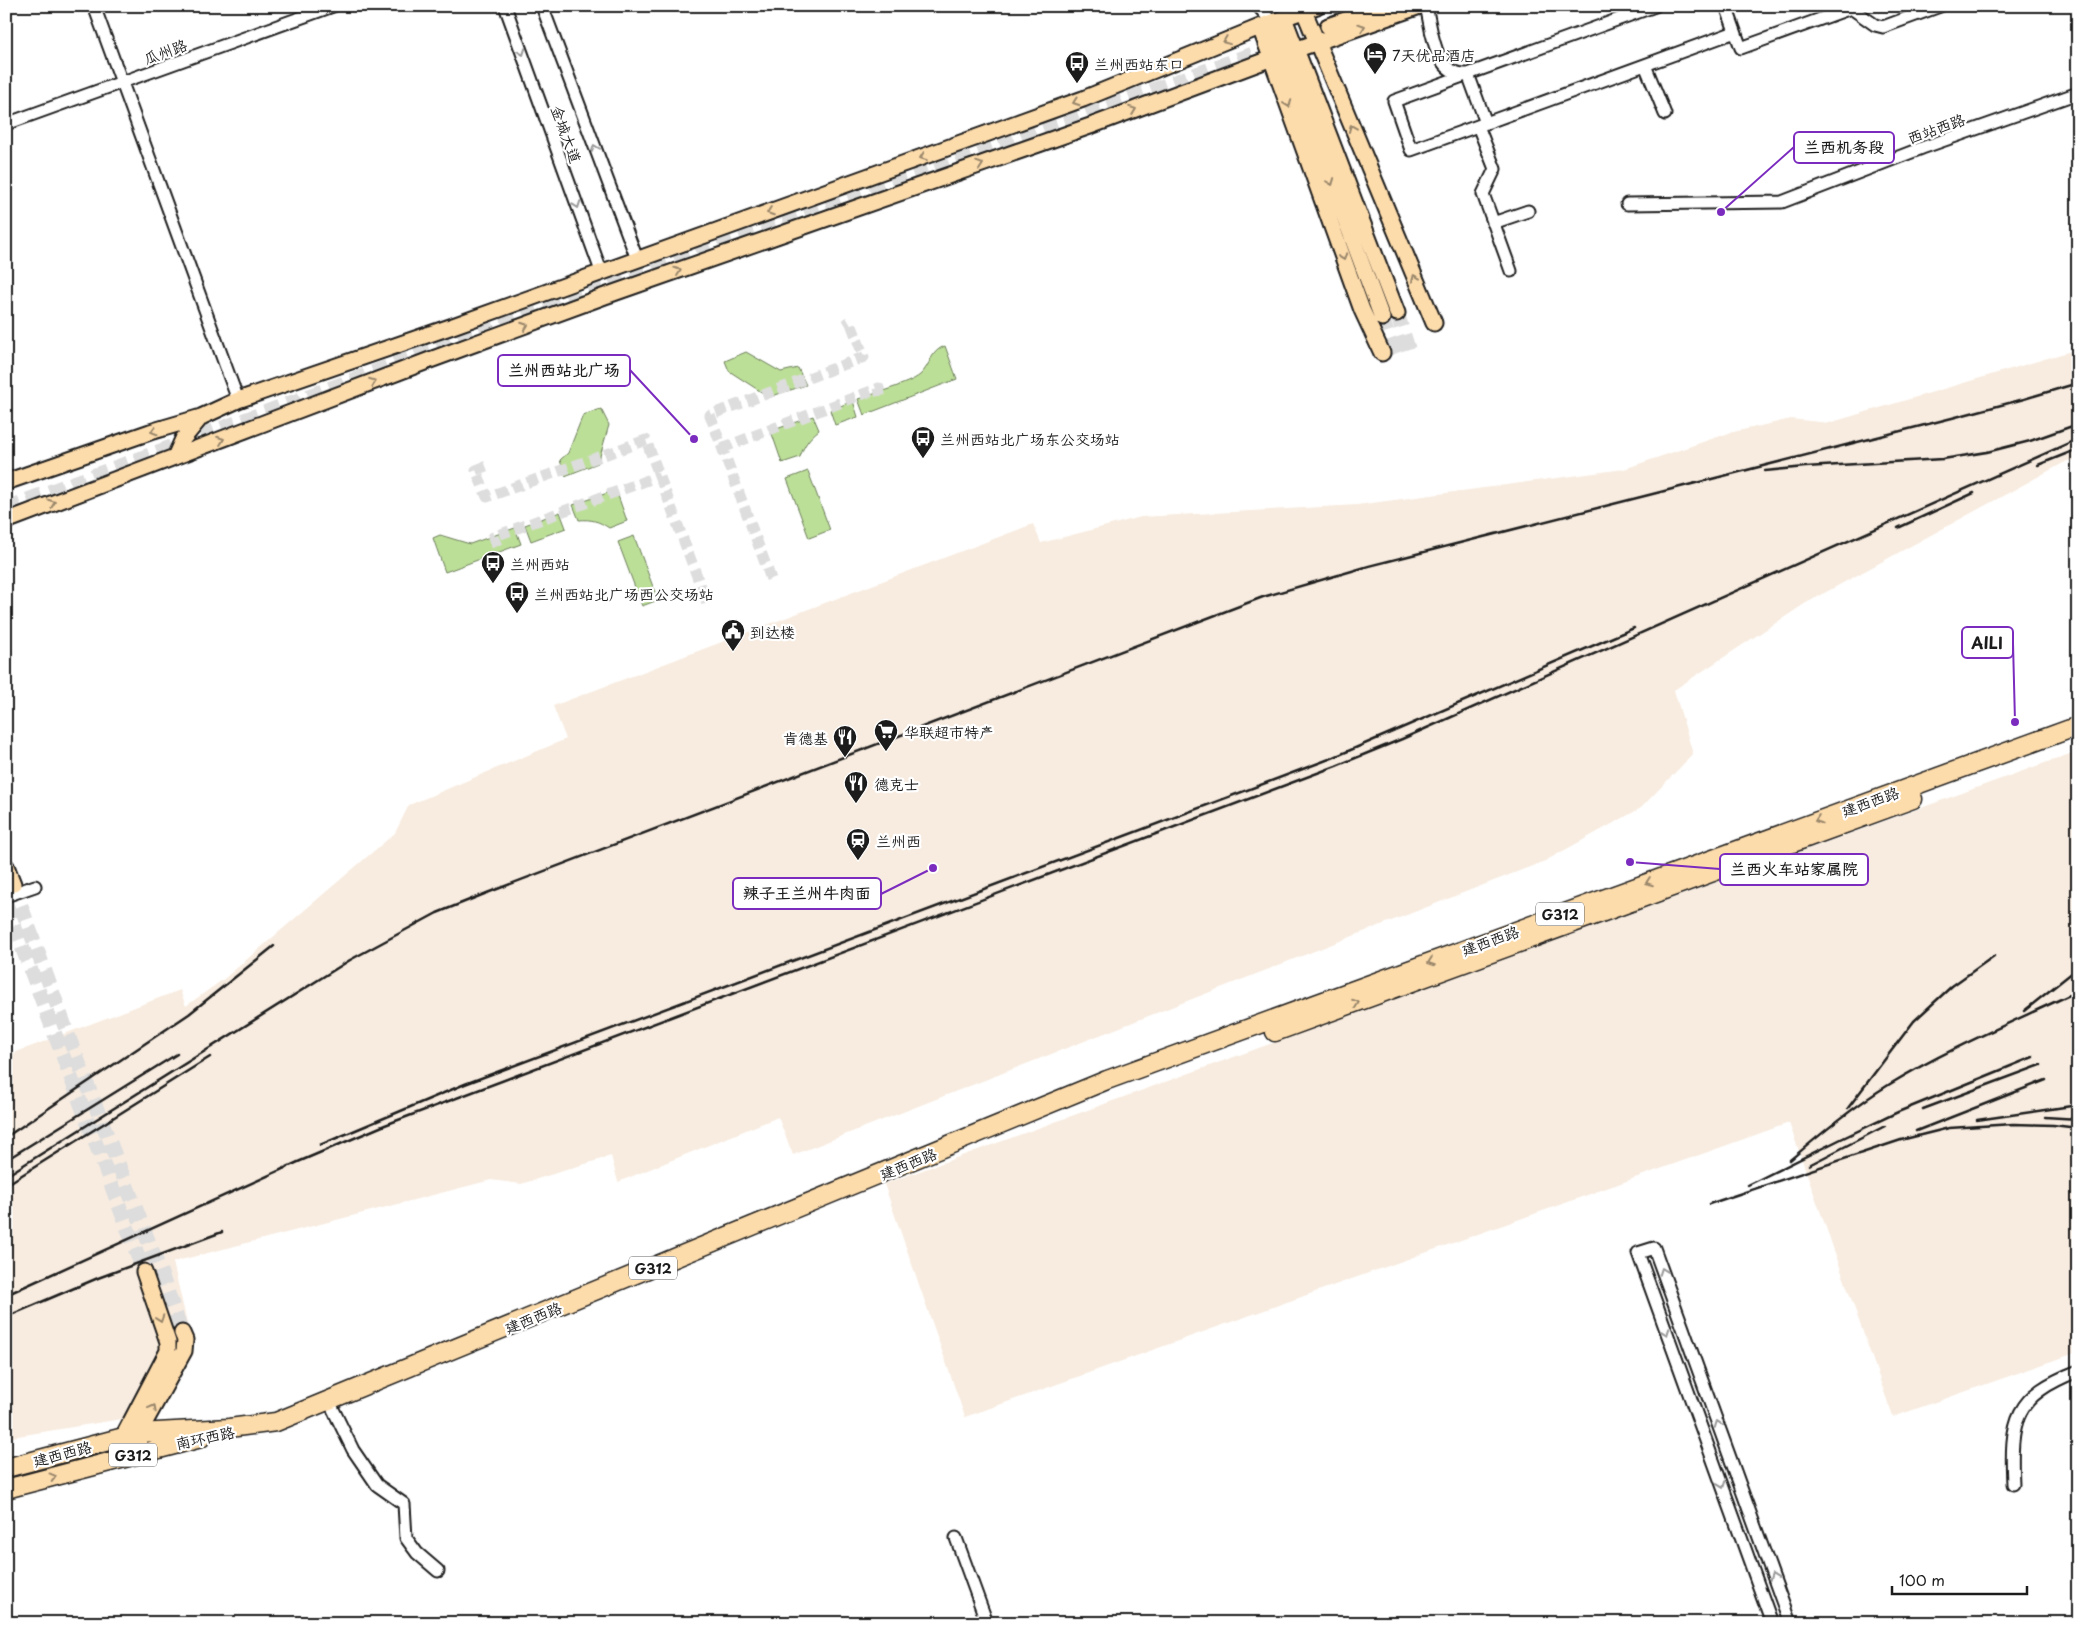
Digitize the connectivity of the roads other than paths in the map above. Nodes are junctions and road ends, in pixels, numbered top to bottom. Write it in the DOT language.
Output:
graph roads {
  1 [pos="94,6"];
  2 [pos="333,6"];
  3 [pos="505,6"];
  4 [pos="542,6"];
  5 [pos="1258,6"];
  6 [pos="1267,6"];
  7 [pos="1364,6"];
  8 [pos="1385,6"];
  9 [pos="1420,6"];
  10 [pos="1426,6"];
  11 [pos="1656,6"];
  12 [pos="1726,6"];
  13 [pos="1940,6"];
  14 [pos="1851,7"];
  15 [pos="1307,8"];
  16 [pos="1276,16"];
  17 [pos="1735,32"];
  18 [pos="1316,43"];
  19 [pos="1284,54"];
  20 [pos="1646,65"];
  21 [pos="1468,74"];
  22 [pos="121,83"];
  23 [pos="2078,93"];
  24 [pos="1665,114"];
  25 [pos="6,124"];
  26 [pos="1482,124"];
  27 [pos="1627,204"];
  28 [pos="1528,211"];
  29 [pos="1493,223"];
  30 [pos="637,259"];
  31 [pos="1511,271"];
  32 [pos="601,272"];
  33 [pos="1390,316"];
  34 [pos="1434,323"];
  35 [pos="1382,353"];
  36 [pos="238,400"];
  37 [pos="201,417"];
  38 [pos="175,457"];
  39 [pos="6,482"];
  40 [pos="6,521"];
  41 [pos="2078,726"];
  42 [pos="2078,738"];
  43 [pos="6,866"];
  44 [pos="35,886"];
  45 [pos="9,890"];
  46 [pos="1044,1107"];
  47 [pos="144,1272"];
  48 [pos="182,1333"];
  49 [pos="2078,1371"];
  50 [pos="328,1401"];
  51 [pos="260,1426"];
  52 [pos="131,1435"];
  53 [pos="132,1455"];
  54 [pos="1730,1458"];
  55 [pos="1714,1464"];
  56 [pos="6,1468"];
  57 [pos="2013,1484"];
  58 [pos="6,1489"];
  59 [pos="956,1538"];
  60 [pos="438,1571"];
  61 [pos="987,1623"];
  62 [pos="1772,1623"];
  63 [pos="1790,1623"];
  1 -- 22 [label="street"];
  2 -- 22 [label="street, 瓜州路"];
  3 -- 32 [label="street, 金城大道, one-way"];
  30 -- 4 [label="street, 金城大道, one-way"];
  5 -- 16 [label="street"];
  6 -- 16 [label="street"];
  7 -- 8 [label="main road"];
  18 -- 9 [label="main road, one-way"];
  10 -- 21 [label="street"];
  11 -- 21 [label="street"];
  12 -- 17 [label="street"];
  13 -- 14 [label="street"];
  14 -- 17 [label="street"];
  15 -- 16 [label="main road"];
  15 -- 18 [label="main road"];
  16 -- 19 [label="main road"];
  16 -- 30 [label="main road, one-way"];
  17 -- 20 [label="street"];
  18 -- 19 [label="main road"];
  34 -- 18 [label="main road, one-way"];
  19 -- 33 [label="main road"];
  19 -- 35 [label="main road, one-way"];
  38 -- 19 [label="main road, one-way"];
  20 -- 24 [label="street"];
  20 -- 26 [label="street"];
  21 -- 26 [label="street"];
  21 -- 26 [label="street"];
  22 -- 25 [label="street, 瓜州路"];
  22 -- 36 [label="street"];
  23 -- 27 [label="street, 西站西路"];
  26 -- 29 [label="street"];
  28 -- 29 [label="street"];
  29 -- 31 [label="street"];
  30 -- 32 [label="main road"];
  32 -- 36 [label="main road"];
  36 -- 37 [label="main road"];
  37 -- 38 [label="main road"];
  37 -- 39 [label="main road, one-way"];
  40 -- 38 [label="main road, one-way"];
  41 -- 46 [label="highway, 建西西路 / G312, one-way"];
  46 -- 42 [label="highway, 建西西路 / G312, one-way"];
  43 -- 45 [label="main road"];
  44 -- 45 [label="street"];
  46 -- 50 [label="highway, 建西西路 / G312"];
  47 -- 52 [label="main road, one-way"];
  52 -- 48 [label="main road, one-way"];
  49 -- 57 [label="street"];
  50 -- 51 [label="highway, 建西西路 / G312"];
  50 -- 60 [label="street"];
  51 -- 52 [label="highway, 建西西路 / G312"];
  51 -- 53 [label="highway, 南环西路 / G312"];
  52 -- 53 [label="main road"];
  52 -- 56 [label="highway, 建西西路 / G312"];
  58 -- 53 [label="highway, 南环西路 / G312, one-way"];
  54 -- 55 [label="street"];
  54 -- 55 [label="street, one-way"];
  63 -- 54 [label="street, one-way"];
  55 -- 62 [label="street, one-way"];
  59 -- 61 [label="street"];
}
